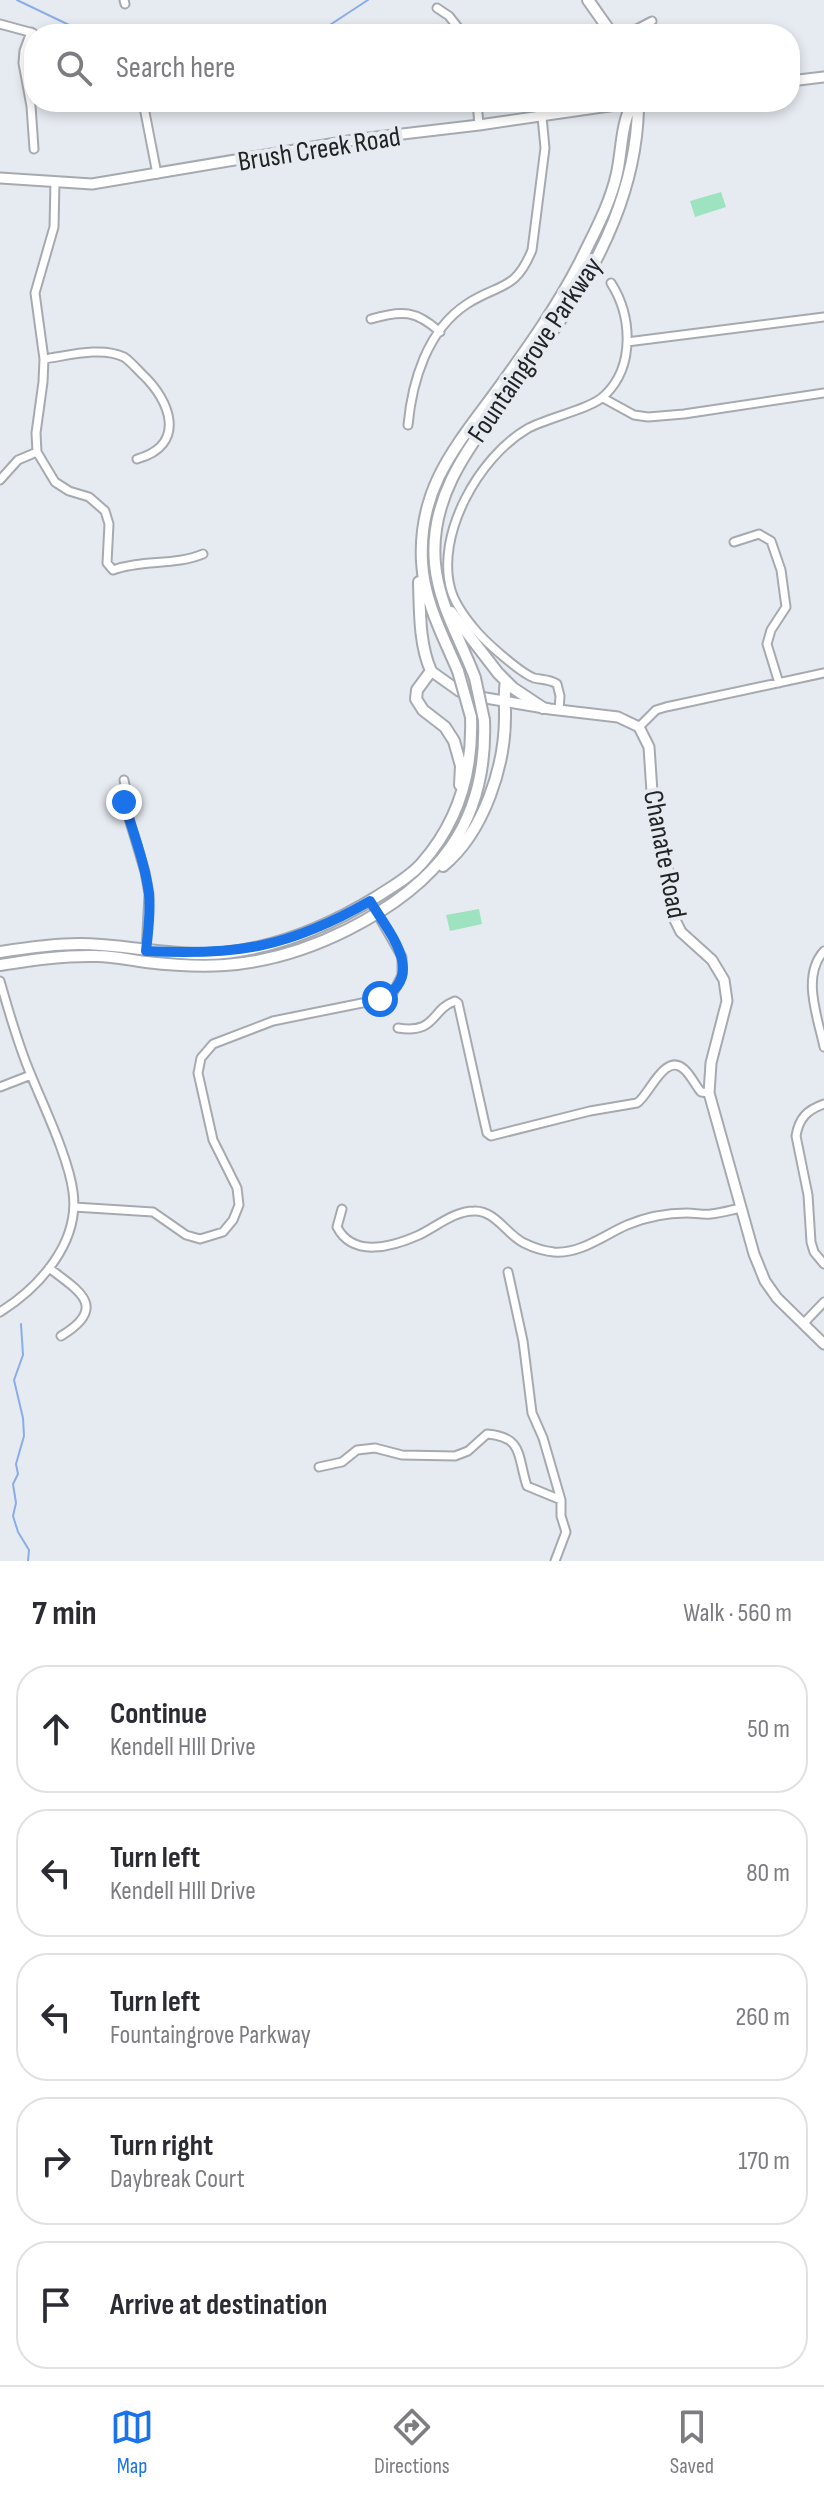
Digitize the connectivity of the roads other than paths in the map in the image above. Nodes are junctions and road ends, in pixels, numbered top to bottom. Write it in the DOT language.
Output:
graph roads {
  1 [pos="588,0"];
  2 [pos="437,8"];
  3 [pos="652,21"];
  4 [pos="0,24"];
  5 [pos="455,24"];
  6 [pos="605,24"];
  7 [pos="646,24"];
  8 [pos="24,31"];
  9 [pos="824,77"];
  10 [pos="800,80"];
  11 [pos="31,112"];
  12 [pos="145,112"];
  13 [pos="478,112"];
  14 [pos="573,112"];
  15 [pos="628,112"];
  16 [pos="638,112"];
  17 [pos="542,117"];
  18 [pos="479,125"];
  19 [pos="34,149"];
  20 [pos="157,174"];
  21 [pos="0,178"];
  22 [pos="55,182"];
  23 [pos="611,283"];
  24 [pos="824,317"];
  25 [pos="371,319"];
  26 [pos="440,332"];
  27 [pos="627,342"];
  28 [pos="44,359"];
  29 [pos="824,393"];
  30 [pos="603,398"];
  31 [pos="408,425"];
  32 [pos="37,452"];
  33 [pos="137,459"];
  34 [pos="0,480"];
  35 [pos="734,542"];
  36 [pos="422,544"];
  37 [pos="203,554"];
  38 [pos="437,584"];
  39 [pos="431,671"];
  40 [pos="824,673"];
  41 [pos="506,681"];
  42 [pos="779,683"];
  43 [pos="503,701"];
  44 [pos="543,708"];
  45 [pos="559,710"];
  46 [pos="639,727"];
  47 [pos="124,780"];
  48 [pos="453,816"];
  49 [pos="428,876"];
  50 [pos="370,901"];
  51 [pos="377,914"];
  52 [pos="824,951"];
  53 [pos="0,952"];
  54 [pos="146,956"];
  55 [pos="0,965"];
  56 [pos="0,981"];
  57 [pos="398,1028"];
  58 [pos="824,1047"];
  59 [pos="31,1075"];
  60 [pos="0,1087"];
  61 [pos="709,1093"];
  62 [pos="824,1104"];
  63 [pos="74,1207"];
  64 [pos="741,1208"];
  65 [pos="342,1209"];
  66 [pos="824,1264"];
  67 [pos="49,1268"];
  68 [pos="508,1272"];
  69 [pos="824,1302"];
  70 [pos="0,1312"];
  71 [pos="804,1323"];
  72 [pos="61,1336"];
  73 [pos="824,1344"];
  74 [pos="319,1467"];
  75 [pos="561,1500"];
  76 [pos="555,1561"];
  1 -- 6 [label="main road"];
  2 -- 5 [label="street"];
  3 -- 7 [label="street"];
  4 -- 8 [label="street"];
  9 -- 10 [label="street"];
  11 -- 19 [label="street"];
  12 -- 20 [label="street"];
  13 -- 18 [label="street"];
  14 -- 17 [label="street, Brush Creek Road"];
  15 -- 36 [label="main road, Fountaingrove Parkway"];
  16 -- 38 [label="main road, Fountaingrove Parkway"];
  17 -- 18 [label="street, Brush Creek Road"];
  17 -- 26 [label="street"];
  18 -- 20 [label="street, Brush Creek Road"];
  20 -- 22 [label="street, Brush Creek Road"];
  21 -- 22 [label="street, Brush Creek Road"];
  22 -- 28 [label="street"];
  23 -- 27 [label="street"];
  24 -- 27 [label="street"];
  25 -- 26 [label="street"];
  26 -- 31 [label="street"];
  27 -- 30 [label="street"];
  28 -- 32 [label="street"];
  28 -- 33 [label="street"];
  29 -- 30 [label="street"];
  30 -- 45 [label="street"];
  32 -- 34 [label="street"];
  32 -- 37 [label="street"];
  35 -- 42 [label="street"];
  36 -- 39 [label="main road"];
  36 -- 48 [label="main road, Fountaingrove Parkway, bridge"];
  38 -- 41 [label="main road"];
  38 -- 49 [label="main road, Fountaingrove Parkway, bridge"];
  39 -- 43 [label="street"];
  39 -- 48 [label="main road"];
  40 -- 42 [label="street"];
  41 -- 43 [label="main road"];
  41 -- 44 [label="main road"];
  42 -- 46 [label="street"];
  43 -- 44 [label="street"];
  43 -- 49 [label="main road"];
  44 -- 45 [label="street"];
  45 -- 46 [label="street"];
  46 -- 61 [label="street, Chanate Road"];
  47 -- 54 [label="street"];
  48 -- 50 [label="main road, Fountaingrove Parkway"];
  49 -- 51 [label="main road, Fountaingrove Parkway"];
  50 -- 51 [label="street"];
  50 -- 54 [label="main road, Fountaingrove Parkway"];
  51 -- 54 [label="main road, Fountaingrove Parkway"];
  51 -- 63 [label="street"];
  52 -- 58 [label="street"];
  53 -- 54 [label="main road, Fountaingrove Parkway"];
  54 -- 55 [label="main road, Fountaingrove Parkway"];
  56 -- 59 [label="street"];
  57 -- 61 [label="street"];
  59 -- 60 [label="street"];
  59 -- 63 [label="street"];
  61 -- 64 [label="street, Chanate Road"];
  62 -- 66 [label="street"];
  63 -- 67 [label="street"];
  64 -- 65 [label="street"];
  64 -- 71 [label="street, Chanate Road"];
  67 -- 70 [label="street"];
  67 -- 72 [label="street"];
  68 -- 75 [label="street"];
  69 -- 71 [label="street"];
  71 -- 73 [label="street, Chanate Road"];
  74 -- 75 [label="street"];
  75 -- 76 [label="street"];
}
